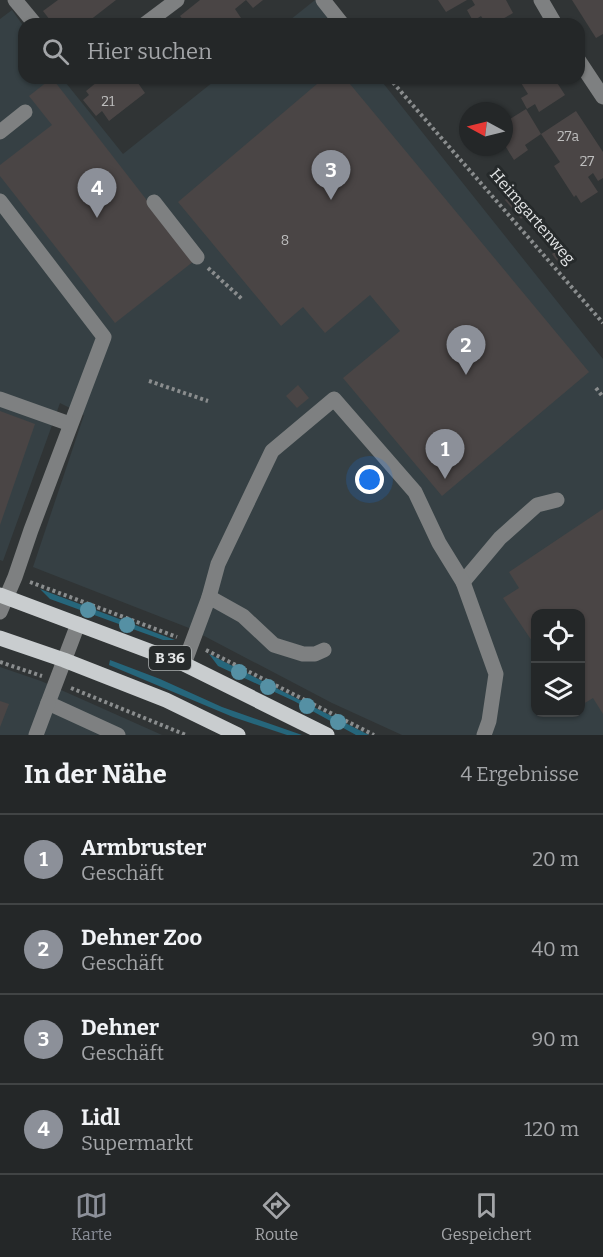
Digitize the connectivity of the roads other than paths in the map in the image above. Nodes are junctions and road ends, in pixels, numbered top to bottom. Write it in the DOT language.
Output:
graph roads {
  1 [pos="15,0"];
  2 [pos="177,0"];
  3 [pos="323,0"];
  4 [pos="541,0"];
  5 [pos="30,18"];
  6 [pos="154,18"];
  7 [pos="337,18"];
  8 [pos="552,18"];
  9 [pos="585,70"];
  10 [pos="603,97"];
  11 [pos="25,112"];
  12 [pos="0,132"];
  13 [pos="0,201"];
  14 [pos="154,202"];
  15 [pos="196,257"];
  16 [pos="0,399"];
  17 [pos="70,424"];
  18 [pos="557,500"];
  19 [pos="463,582"];
  20 [pos="209,597"];
  21 [pos="2,602"];
  22 [pos="78,624"];
  23 [pos="0,638"];
  24 [pos="324,650"];
  25 [pos="64,660"];
  26 [pos="184,664"];
  27 [pos="48,703"];
  28 [pos="36,735"];
  29 [pos="118,735"];
  30 [pos="238,735"];
  31 [pos="327,735"];
  32 [pos="484,735"];
  1 -- 5 [label="street"];
  2 -- 6 [label="street"];
  3 -- 7 [label="street"];
  4 -- 8 [label="street"];
  9 -- 10 [label="street"];
  11 -- 12 [label="street"];
  13 -- 17 [label="street"];
  14 -- 15 [label="street"];
  16 -- 17 [label="street"];
  17 -- 21 [label="street"];
  18 -- 19 [label="street"];
  19 -- 20 [label="street"];
  19 -- 32 [label="street"];
  20 -- 24 [label="street"];
  20 -- 26 [label="street"];
  21 -- 22 [label="main road, B 36"];
  22 -- 25 [label="street"];
  22 -- 26 [label="main road, B 36"];
  23 -- 25 [label="main road"];
  25 -- 27 [label="street"];
  25 -- 30 [label="main road"];
  26 -- 31 [label="main road, B 36"];
  27 -- 28 [label="street"];
  27 -- 29 [label="street"];
}
